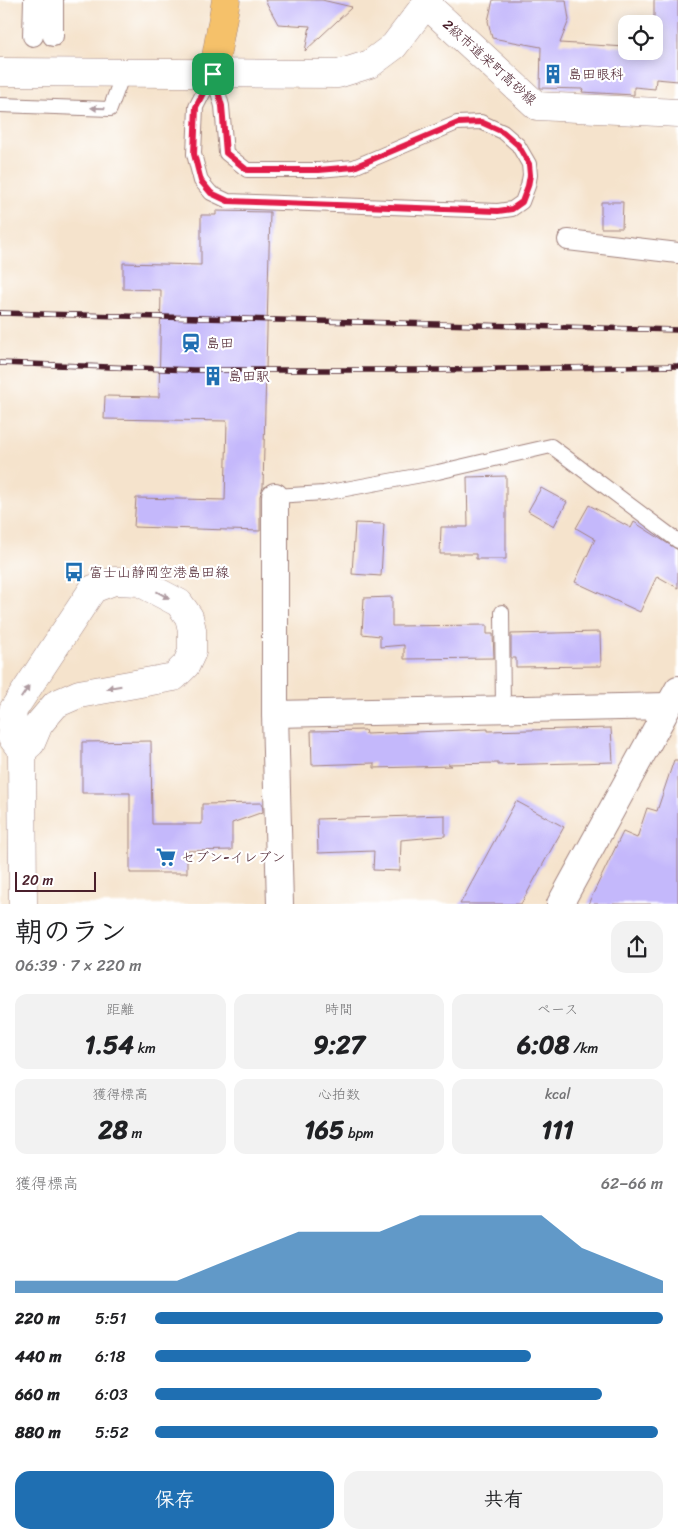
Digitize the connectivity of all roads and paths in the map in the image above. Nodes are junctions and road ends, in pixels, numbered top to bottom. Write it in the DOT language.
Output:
graph roads {
  1 [pos="34,0"];
  2 [pos="53,0"];
  3 [pos="226,0"];
  4 [pos="427,2"];
  5 [pos="0,72"];
  6 [pos="123,74"];
  7 [pos="213,74"];
  8 [pos="0,105"];
  9 [pos="678,112"];
  10 [pos="568,240"];
  11 [pos="678,253"];
  12 [pos="275,496"];
  13 [pos="678,541"];
  14 [pos="502,612"];
  15 [pos="673,698"];
  16 [pos="503,709"];
  17 [pos="275,714"];
  18 [pos="22,750"];
  19 [pos="23,904"];
  20 [pos="280,904"];
  21 [pos="560,904"];
  1 -- 2 [label="street"];
  3 -- 7 [label="main road"];
  4 -- 7 [label="street"];
  4 -- 9 [label="street, 2級市道栄町高砂線"];
  5 -- 6 [label="street"];
  6 -- 7 [label="street"];
  6 -- 8 [label="lane, one-way"];
  7 -- 7 [label="lane"];
  10 -- 11 [label="street"];
  12 -- 13 [label="lane"];
  12 -- 17 [label="street"];
  14 -- 16 [label="lane"];
  15 -- 16 [label="street"];
  15 -- 21 [label="street"];
  16 -- 17 [label="street"];
  17 -- 20 [label="street"];
  18 -- 18 [label="street, one-way"];
  18 -- 19 [label="street"];
}
